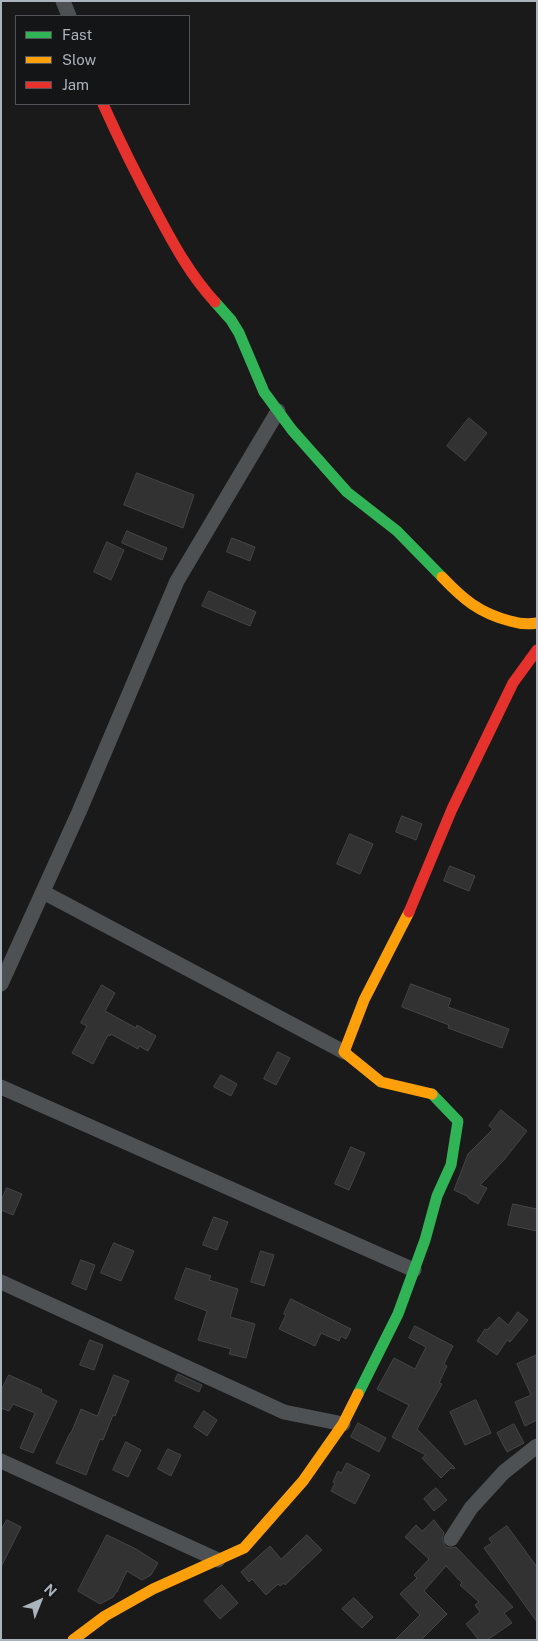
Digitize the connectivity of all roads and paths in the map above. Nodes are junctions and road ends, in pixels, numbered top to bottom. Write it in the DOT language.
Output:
graph roads {
  1 [pos="63,1"];
  2 [pos="69,15"];
  3 [pos="103,105"];
  4 [pos="278,411"];
  5 [pos="537,623"];
  6 [pos="537,650"];
  7 [pos="43,892"];
  8 [pos="1,984"];
  9 [pos="344,1052"];
  10 [pos="1,1088"];
  11 [pos="414,1270"];
  12 [pos="1,1282"];
  13 [pos="343,1424"];
  14 [pos="537,1446"];
  15 [pos="1,1461"];
  16 [pos="452,1539"];
  17 [pos="218,1560"];
  18 [pos="73,1640"];
  1 -- 2 [label="street"];
  3 -- 4 [label="street"];
  4 -- 5 [label="street"];
  4 -- 7 [label="street"];
  6 -- 9 [label="street"];
  7 -- 8 [label="street"];
  7 -- 9 [label="street"];
  9 -- 11 [label="street"];
  10 -- 11 [label="street"];
  11 -- 13 [label="street"];
  12 -- 13 [label="street"];
  13 -- 17 [label="street"];
  14 -- 16 [label="street"];
  15 -- 17 [label="street"];
  17 -- 18 [label="street"];
}
